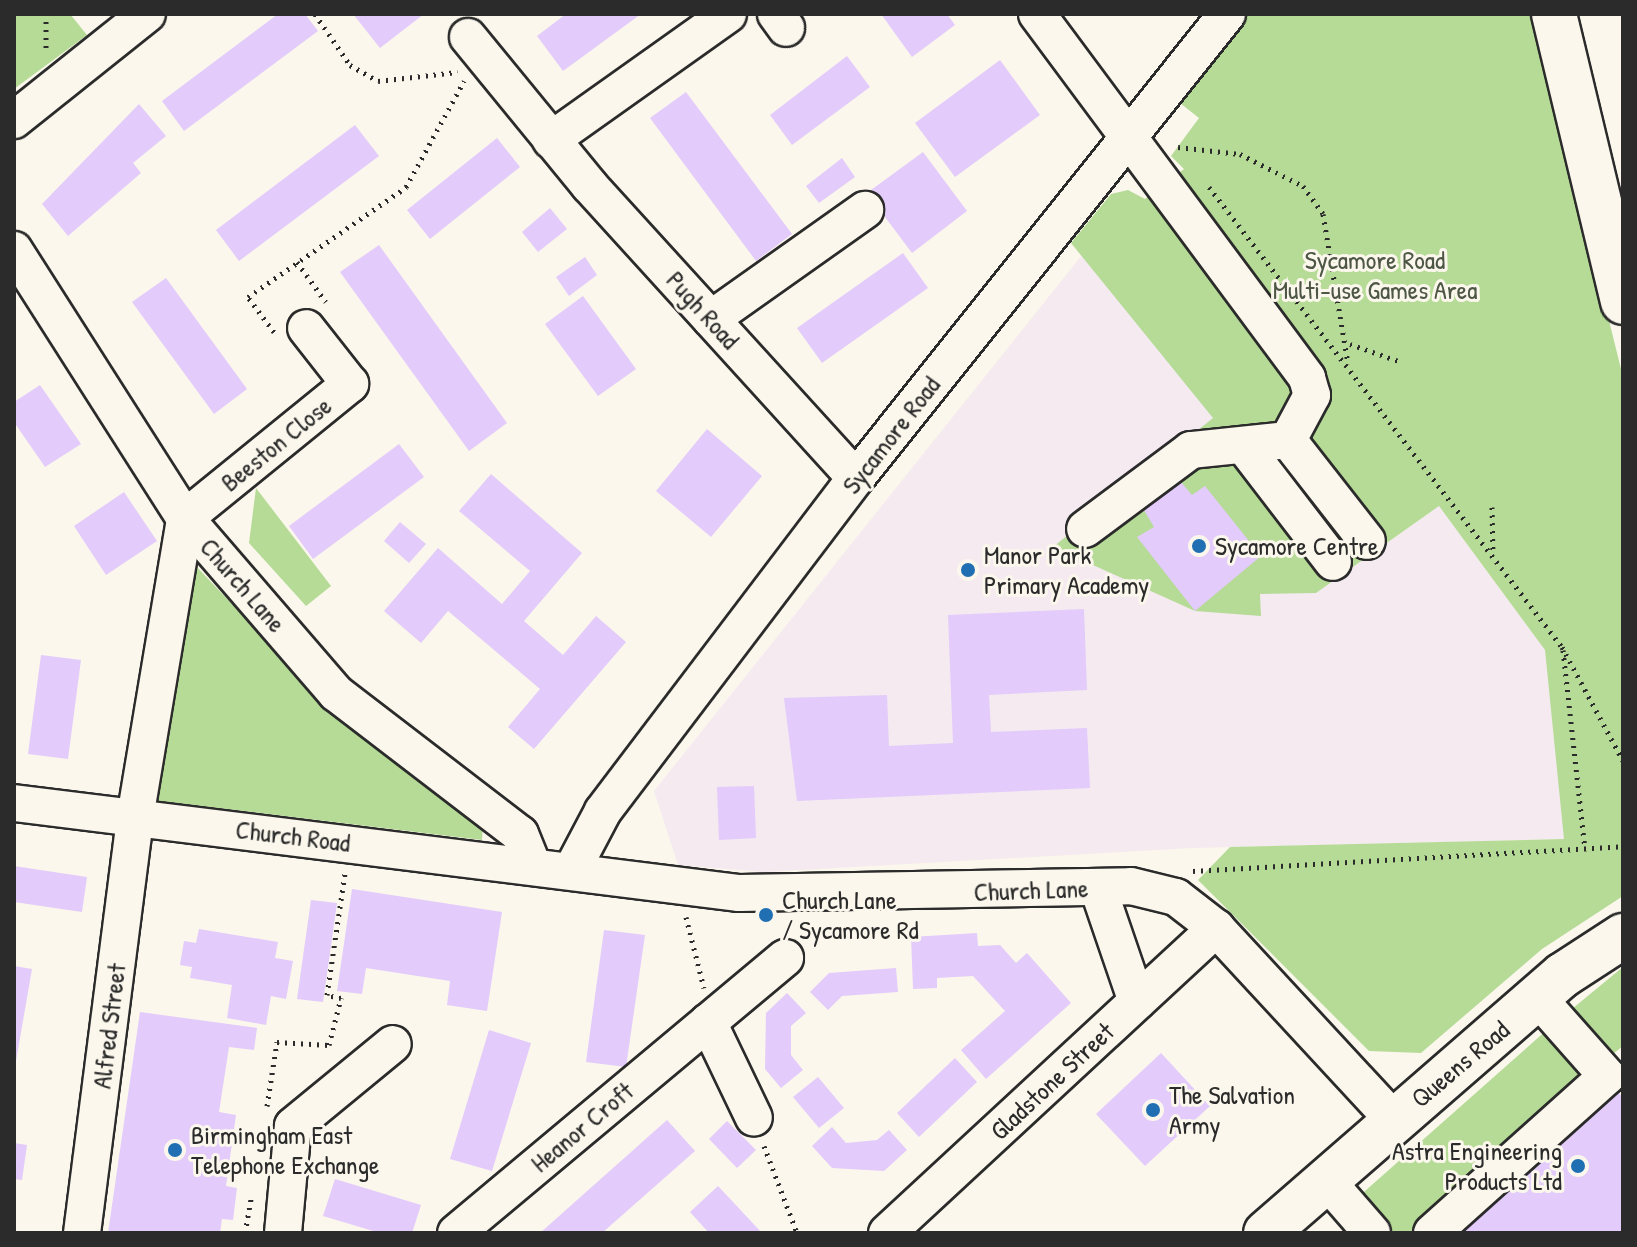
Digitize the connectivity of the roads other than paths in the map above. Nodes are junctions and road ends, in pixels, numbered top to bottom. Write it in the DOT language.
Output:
graph roads {
  1 [pos="147,14"];
  2 [pos="728,14"];
  3 [pos="1037,14"];
  4 [pos="1227,14"];
  5 [pos="1554,14"];
  6 [pos="468,37"];
  7 [pos="14,120"];
  8 [pos="551,140"];
  9 [pos="1127,140"];
  10 [pos="865,210"];
  11 [pos="14,250"];
  12 [pos="1623,302"];
  13 [pos="711,319"];
  14 [pos="306,328"];
  15 [pos="1288,440"];
  16 [pos="1244,446"];
  17 [pos="856,478"];
  18 [pos="185,518"];
  19 [pos="1085,529"];
  20 [pos="1367,541"];
  21 [pos="1333,562"];
  22 [pos="14,803"];
  23 [pos="135,818"];
  24 [pos="532,863"];
  25 [pos="573,868"];
  26 [pos="1098,888"];
  27 [pos="1216,928"];
  28 [pos="1623,936"];
  29 [pos="785,958"];
  30 [pos="1537,997"];
  31 [pos="1137,1002"];
  32 [pos="712,1018"];
  33 [pos="393,1044"];
  34 [pos="754,1118"];
  35 [pos="1394,1120"];
  36 [pos="1326,1180"];
  37 [pos="82,1233"];
  38 [pos="283,1233"];
  39 [pos="456,1233"];
  40 [pos="887,1233"];
  41 [pos="1266,1233"];
  42 [pos="1372,1233"];
  43 [pos="1432,1233"];
  1 -- 7 [label="street"];
  2 -- 8 [label="street"];
  3 -- 9 [label="street"];
  4 -- 9 [label="street, Sycamore Road"];
  5 -- 12 [label="main road"];
  6 -- 8 [label="street, Pugh Road"];
  8 -- 13 [label="street, Pugh Road"];
  9 -- 15 [label="street"];
  9 -- 17 [label="street, Sycamore Road"];
  10 -- 13 [label="street"];
  11 -- 18 [label="street, Church Lane"];
  13 -- 17 [label="street, Pugh Road"];
  14 -- 18 [label="street, Beeston Close"];
  15 -- 16 [label="street"];
  15 -- 20 [label="street"];
  16 -- 19 [label="street"];
  16 -- 21 [label="street"];
  17 -- 25 [label="street, Sycamore Road"];
  18 -- 23 [label="street, Alfred Street"];
  18 -- 24 [label="street, Church Lane"];
  22 -- 23 [label="street, Church Road"];
  23 -- 24 [label="street, Church Road"];
  23 -- 37 [label="street, Alfred Street"];
  24 -- 25 [label="street, Church Road"];
  25 -- 26 [label="street, Church Lane"];
  26 -- 27 [label="street, Church Lane"];
  26 -- 31 [label="street"];
  27 -- 31 [label="street, Gladstone Street"];
  27 -- 35 [label="street, Church Lane"];
  28 -- 30 [label="main road, Queens Road"];
  29 -- 32 [label="street, Heanor Croft"];
  30 -- 35 [label="main road, Queens Road"];
  30 -- 43 [label="street"];
  31 -- 40 [label="street, Gladstone Street"];
  32 -- 34 [label="street"];
  32 -- 39 [label="street, Heanor Croft"];
  33 -- 38 [label="street"];
  35 -- 36 [label="main road, Queens Road"];
  36 -- 41 [label="main road, Queens Road"];
  36 -- 42 [label="street"];
}
